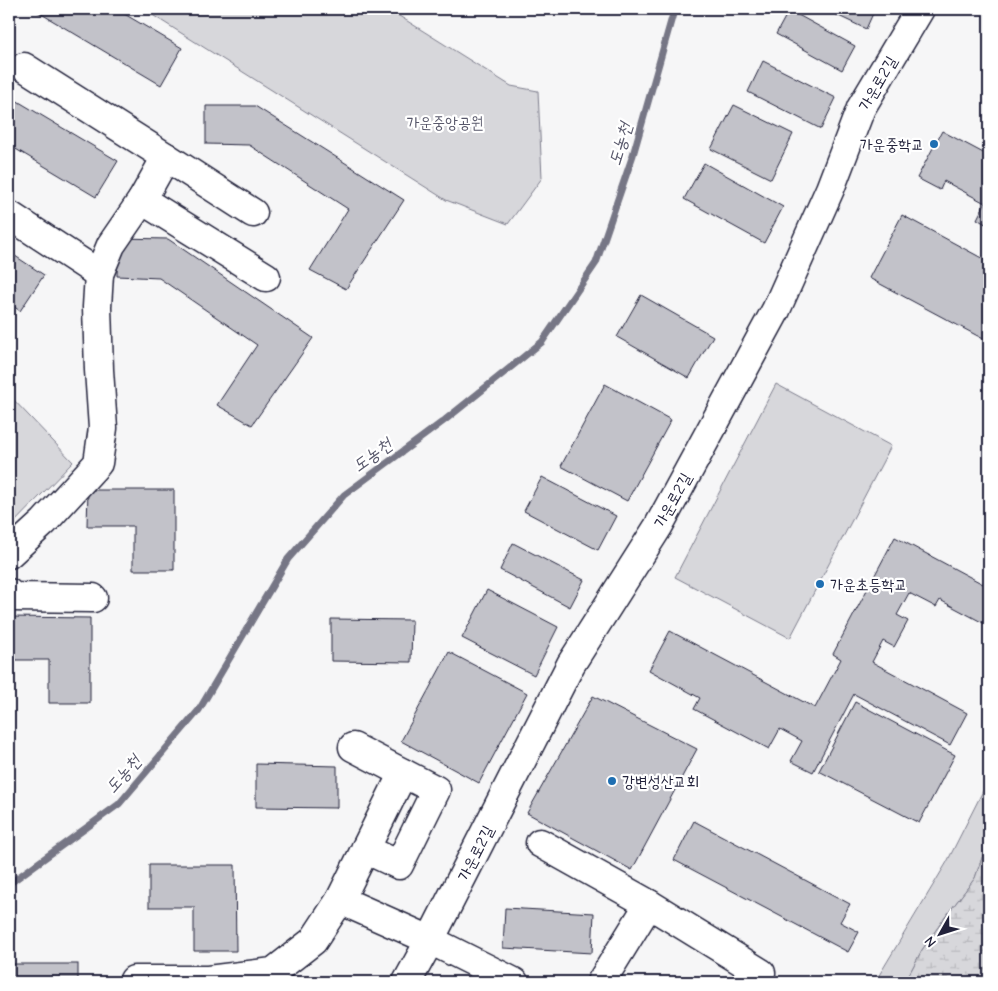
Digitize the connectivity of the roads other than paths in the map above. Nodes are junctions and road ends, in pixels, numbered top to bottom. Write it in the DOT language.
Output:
graph roads {
  1 [pos="920,9"];
  2 [pos="24,66"];
  3 [pos="166,157"];
  4 [pos="142,200"];
  5 [pos="253,213"];
  6 [pos="9,215"];
  7 [pos="99,274"];
  8 [pos="266,277"];
  9 [pos="9,554"];
  10 [pos="9,593"];
  11 [pos="93,598"];
  12 [pos="353,747"];
  13 [pos="403,773"];
  14 [pos="540,843"];
  15 [pos="365,849"];
  16 [pos="340,900"];
  17 [pos="649,904"];
  18 [pos="430,940"];
  19 [pos="134,980"];
  20 [pos="208,981"];
  21 [pos="407,982"];
  22 [pos="514,982"];
  23 [pos="602,982"];
  24 [pos="757,982"];
  1 -- 18 [label="street, 가운로2길"];
  2 -- 3 [label="street"];
  3 -- 4 [label="street"];
  3 -- 5 [label="street"];
  4 -- 7 [label="street"];
  4 -- 8 [label="street"];
  6 -- 7 [label="street"];
  7 -- 9 [label="street"];
  10 -- 11 [label="street"];
  12 -- 13 [label="street"];
  13 -- 15 [label="street"];
  13 -- 15 [label="street"];
  14 -- 17 [label="street"];
  15 -- 16 [label="street"];
  16 -- 18 [label="street"];
  16 -- 20 [label="street"];
  17 -- 23 [label="street"];
  17 -- 24 [label="street"];
  18 -- 21 [label="street, 가운로2길"];
  18 -- 22 [label="street"];
  19 -- 20 [label="street"];
}
